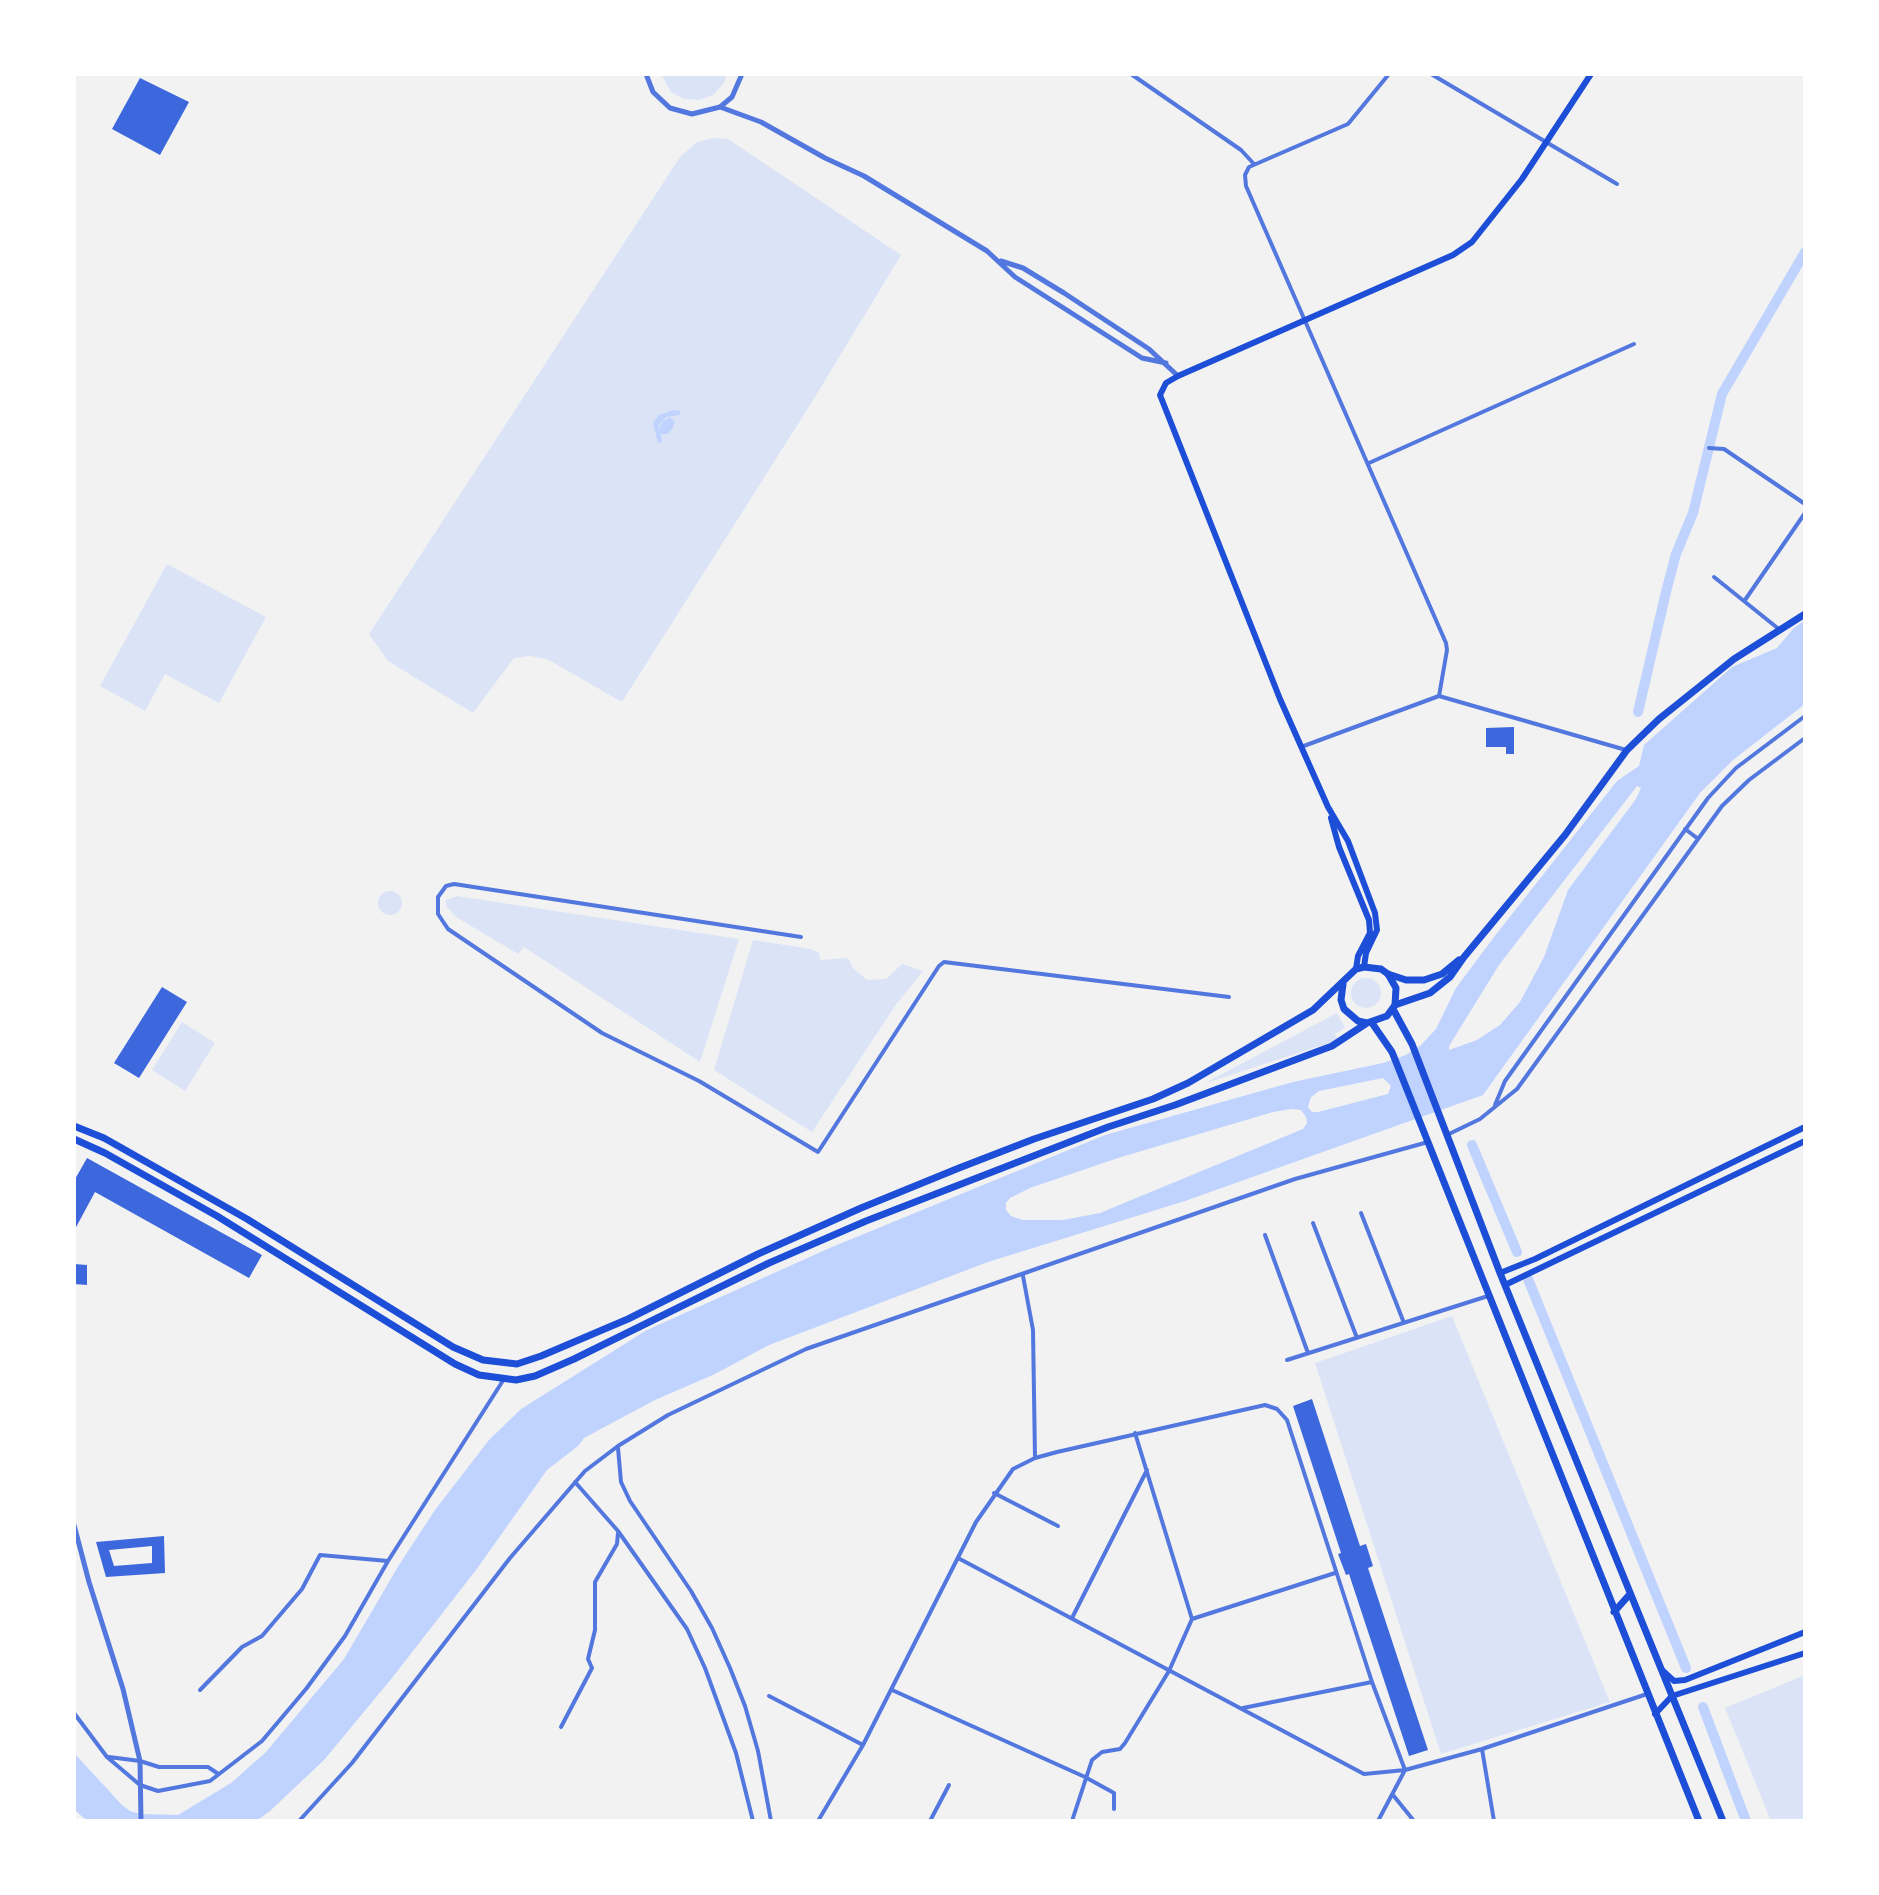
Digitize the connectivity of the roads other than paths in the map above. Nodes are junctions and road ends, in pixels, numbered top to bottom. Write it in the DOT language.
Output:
graph roads {
  1 [pos="646,74"];
  2 [pos="742,74"];
  3 [pos="1131,74"];
  4 [pos="1389,74"];
  5 [pos="1431,74"];
  6 [pos="1591,74"];
  7 [pos="720,107"];
  8 [pos="1546,140"];
  9 [pos="1254,164"];
  10 [pos="1617,184"];
  11 [pos="1000,261"];
  12 [pos="1306,321"];
  13 [pos="1634,344"];
  14 [pos="1166,363"];
  15 [pos="1178,376"];
  16 [pos="1709,448"];
  17 [pos="1369,463"];
  18 [pos="1805,504"];
  19 [pos="1805,513"];
  20 [pos="1714,577"];
  21 [pos="1745,600"];
  22 [pos="1805,614"];
  23 [pos="1780,630"];
  24 [pos="1439,696"];
  25 [pos="1805,716"];
  26 [pos="1805,738"];
  27 [pos="1301,747"];
  28 [pos="1627,750"];
  29 [pos="1328,807"];
  30 [pos="1685,829"];
  31 [pos="1697,838"];
  32 [pos="801,937"];
  33 [pos="1464,957"];
  34 [pos="1360,968"];
  35 [pos="1388,974"];
  36 [pos="1343,982"];
  37 [pos="1229,997"];
  38 [pos="1394,1007"];
  39 [pos="1369,1023"];
  40 [pos="1494,1107"];
  41 [pos="74,1126"];
  42 [pos="1805,1127"];
  43 [pos="1449,1134"];
  44 [pos="74,1139"];
  45 [pos="1805,1141"];
  46 [pos="1428,1142"];
  47 [pos="1361,1213"];
  48 [pos="1313,1223"];
  49 [pos="1265,1235"];
  50 [pos="1500,1273"];
  51 [pos="1023,1276"];
  52 [pos="1505,1285"];
  53 [pos="1488,1296"];
  54 [pos="1404,1323"];
  55 [pos="1357,1338"];
  56 [pos="1308,1354"];
  57 [pos="1287,1360"];
  58 [pos="504,1379"];
  59 [pos="1135,1433"];
  60 [pos="618,1446"];
  61 [pos="1035,1458"];
  62 [pos="1148,1468"];
  63 [pos="575,1482"];
  64 [pos="994,1493"];
  65 [pos="74,1525"];
  66 [pos="1058,1526"];
  67 [pos="618,1531"];
  68 [pos="958,1558"];
  69 [pos="388,1561"];
  70 [pos="1335,1573"];
  71 [pos="1630,1594"];
  72 [pos="1614,1612"];
  73 [pos="1072,1618"];
  74 [pos="1192,1619"];
  75 [pos="1805,1632"];
  76 [pos="1805,1653"];
  77 [pos="1660,1668"];
  78 [pos="1169,1671"];
  79 [pos="1372,1682"];
  80 [pos="200,1690"];
  81 [pos="892,1690"];
  82 [pos="1647,1694"];
  83 [pos="769,1696"];
  84 [pos="1672,1696"];
  85 [pos="1241,1709"];
  86 [pos="74,1713"];
  87 [pos="1655,1714"];
  88 [pos="561,1727"];
  89 [pos="863,1745"];
  90 [pos="1482,1749"];
  91 [pos="107,1757"];
  92 [pos="140,1761"];
  93 [pos="1405,1770"];
  94 [pos="218,1774"];
  95 [pos="1085,1777"];
  96 [pos="140,1785"];
  97 [pos="949,1785"];
  98 [pos="1393,1795"];
  99 [pos="1114,1809"];
  100 [pos="141,1821"];
  101 [pos="300,1821"];
  102 [pos="753,1821"];
  103 [pos="771,1821"];
  104 [pos="818,1821"];
  105 [pos="930,1821"];
  106 [pos="1072,1821"];
  107 [pos="1378,1821"];
  108 [pos="1414,1821"];
  109 [pos="1494,1821"];
  110 [pos="1699,1821"];
  111 [pos="1723,1821"];
  1 -- 7 [label="street"];
  2 -- 7 [label="street"];
  3 -- 9 [label="street"];
  4 -- 9 [label="street"];
  5 -- 8 [label="street"];
  6 -- 8 [label="main road"];
  7 -- 11 [label="street"];
  8 -- 10 [label="street"];
  8 -- 12 [label="main road"];
  9 -- 12 [label="street"];
  11 -- 14 [label="street"];
  11 -- 14 [label="street"];
  12 -- 15 [label="main road"];
  12 -- 17 [label="street"];
  13 -- 17 [label="street"];
  14 -- 15 [label="street"];
  15 -- 27 [label="main road"];
  16 -- 18 [label="street"];
  17 -- 24 [label="street"];
  19 -- 21 [label="street"];
  20 -- 21 [label="street"];
  21 -- 23 [label="street"];
  22 -- 23 [label="main road"];
  23 -- 28 [label="main road"];
  24 -- 27 [label="street"];
  24 -- 28 [label="street"];
  25 -- 30 [label="street"];
  26 -- 31 [label="street"];
  27 -- 29 [label="main road"];
  28 -- 33 [label="main road"];
  29 -- 34 [label="main road"];
  29 -- 34 [label="main road"];
  30 -- 31 [label="street"];
  30 -- 40 [label="street"];
  31 -- 40 [label="street"];
  32 -- 37 [label="street"];
  33 -- 35 [label="main road"];
  33 -- 38 [label="main road"];
  34 -- 35 [label="main road"];
  34 -- 36 [label="main road"];
  35 -- 38 [label="main road"];
  36 -- 39 [label="main road"];
  36 -- 41 [label="main road"];
  38 -- 39 [label="main road"];
  38 -- 43 [label="main road"];
  39 -- 46 [label="main road"];
  39 -- 58 [label="main road"];
  40 -- 43 [label="street"];
  42 -- 50 [label="main road"];
  43 -- 50 [label="main road"];
  44 -- 58 [label="main road"];
  45 -- 52 [label="main road"];
  46 -- 51 [label="street"];
  46 -- 53 [label="main road"];
  47 -- 54 [label="street"];
  48 -- 55 [label="street"];
  49 -- 56 [label="street"];
  50 -- 52 [label="main road"];
  51 -- 60 [label="street"];
  51 -- 61 [label="street"];
  52 -- 71 [label="main road"];
  53 -- 54 [label="street"];
  53 -- 72 [label="main road"];
  54 -- 55 [label="street"];
  55 -- 56 [label="street"];
  56 -- 57 [label="street"];
  58 -- 69 [label="street"];
  59 -- 61 [label="street"];
  59 -- 62 [label="street"];
  59 -- 70 [label="street"];
  60 -- 63 [label="street"];
  60 -- 103 [label="street"];
  61 -- 64 [label="street"];
  62 -- 73 [label="street"];
  62 -- 74 [label="street"];
  63 -- 67 [label="street"];
  63 -- 101 [label="street"];
  64 -- 66 [label="street"];
  64 -- 68 [label="street"];
  65 -- 92 [label="street"];
  67 -- 88 [label="street"];
  67 -- 102 [label="street"];
  68 -- 73 [label="street"];
  68 -- 81 [label="street"];
  69 -- 80 [label="street"];
  69 -- 94 [label="street"];
  70 -- 74 [label="street"];
  70 -- 79 [label="street"];
  71 -- 72 [label="main road"];
  71 -- 77 [label="main road"];
  72 -- 82 [label="main road"];
  73 -- 78 [label="street"];
  74 -- 78 [label="street"];
  75 -- 77 [label="main road"];
  76 -- 84 [label="main road"];
  77 -- 84 [label="main road"];
  78 -- 85 [label="street"];
  78 -- 95 [label="street"];
  79 -- 85 [label="street"];
  79 -- 93 [label="street"];
  81 -- 89 [label="street"];
  81 -- 95 [label="street"];
  82 -- 87 [label="main road"];
  82 -- 90 [label="street"];
  83 -- 89 [label="street"];
  84 -- 87 [label="main road"];
  84 -- 111 [label="main road"];
  85 -- 93 [label="street"];
  86 -- 91 [label="street"];
  87 -- 110 [label="main road"];
  89 -- 104 [label="street"];
  90 -- 93 [label="street"];
  90 -- 109 [label="street"];
  91 -- 92 [label="street"];
  91 -- 96 [label="street"];
  92 -- 94 [label="street"];
  92 -- 96 [label="street"];
  93 -- 98 [label="street"];
  94 -- 96 [label="street"];
  95 -- 99 [label="street"];
  95 -- 106 [label="street"];
  96 -- 100 [label="street"];
  97 -- 105 [label="street"];
  98 -- 107 [label="street"];
  98 -- 108 [label="street"];
}
